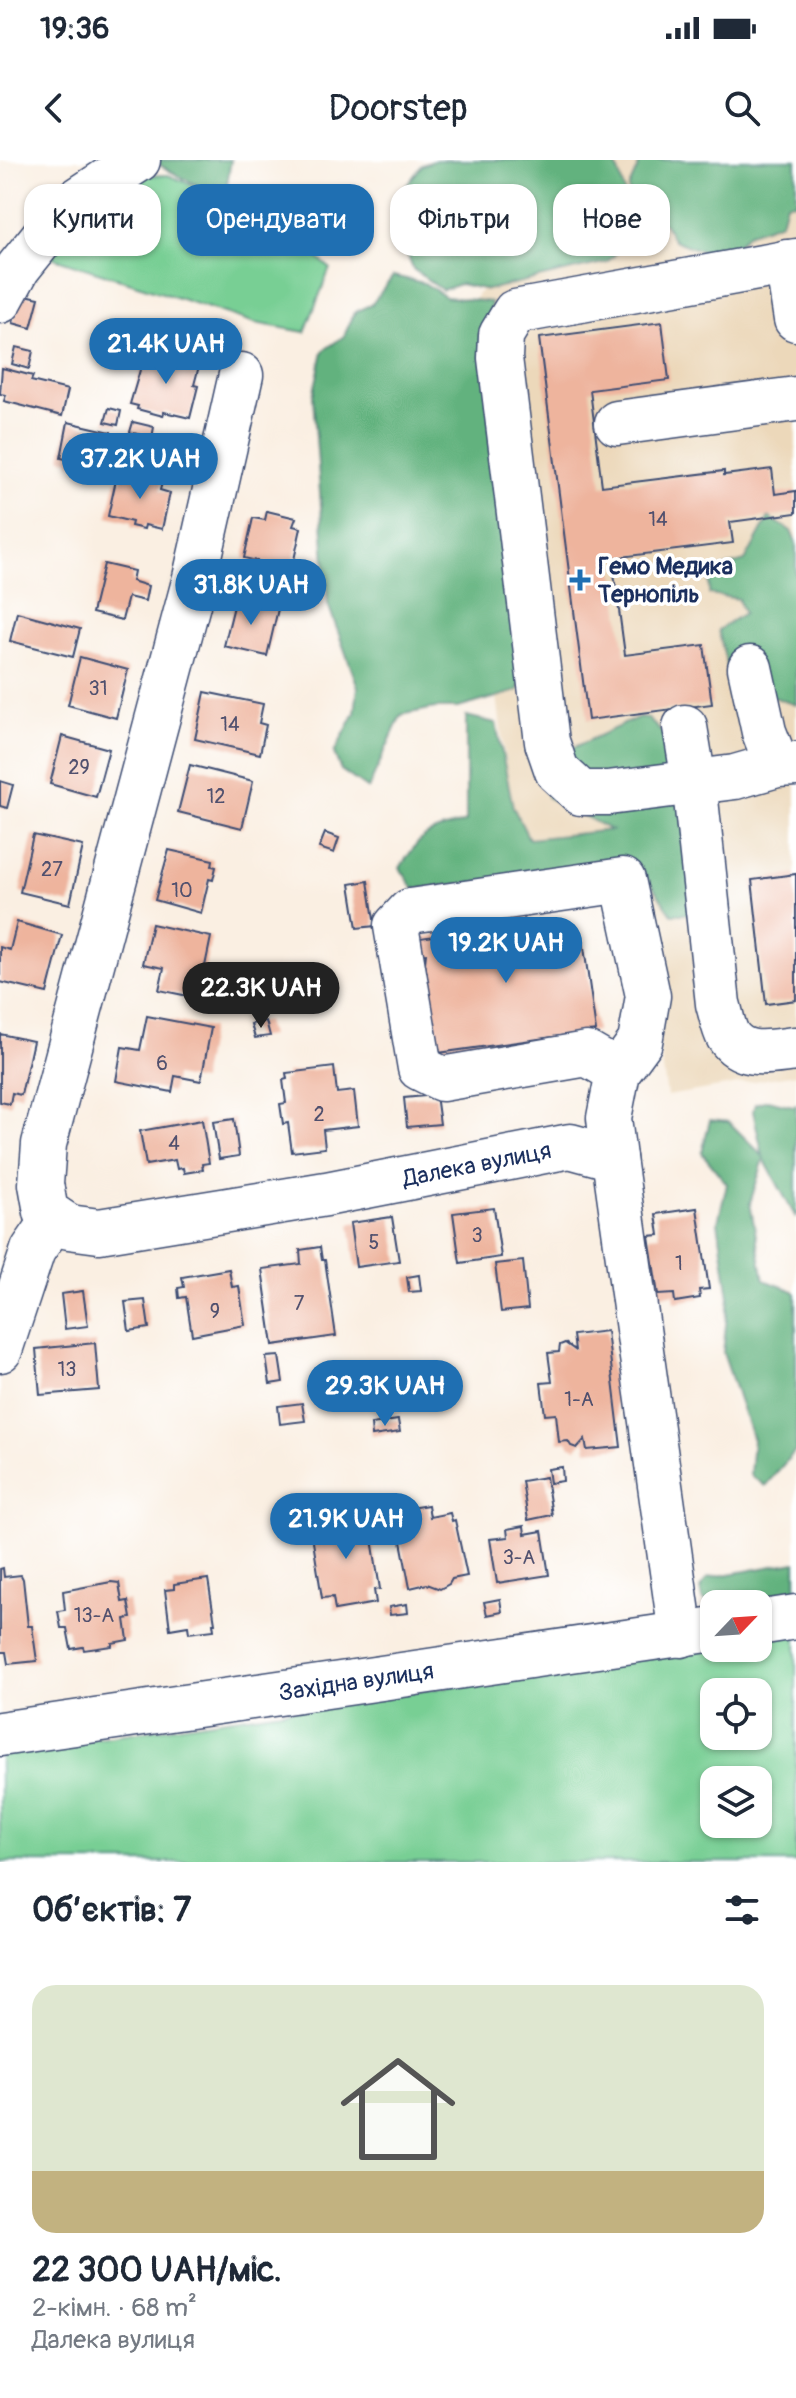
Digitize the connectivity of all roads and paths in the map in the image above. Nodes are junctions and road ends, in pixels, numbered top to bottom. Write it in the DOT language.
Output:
graph roads {
  1 [pos="138,160"];
  2 [pos="792,262"];
  3 [pos="0,301"];
  4 [pos="796,319"];
  5 [pos="241,375"];
  6 [pos="796,399"];
  7 [pos="617,423"];
  8 [pos="750,668"];
  9 [pos="685,727"];
  10 [pos="786,764"];
  11 [pos="694,781"];
  12 [pos="796,1049"];
  13 [pos="618,1072"];
  14 [pos="614,1158"];
  15 [pos="55,1218"];
  16 [pos="0,1350"];
  17 [pos="796,1617"];
  18 [pos="772,1621"];
  19 [pos="698,1632"];
  20 [pos="0,1734"];
  1 -- 3 [label="street"];
  2 -- 4 [label="street"];
  2 -- 11 [label="street"];
  5 -- 15 [label="street"];
  6 -- 7 [label="street"];
  8 -- 10 [label="street"];
  9 -- 11 [label="street"];
  10 -- 11 [label="street"];
  11 -- 12 [label="street"];
  13 -- 13 [label="street"];
  13 -- 14 [label="street"];
  14 -- 15 [label="street, Далека вулиця"];
  14 -- 19 [label="street"];
  15 -- 16 [label="street"];
  17 -- 18 [label="street"];
  19 -- 20 [label="street, Західна вулиця"];
}
